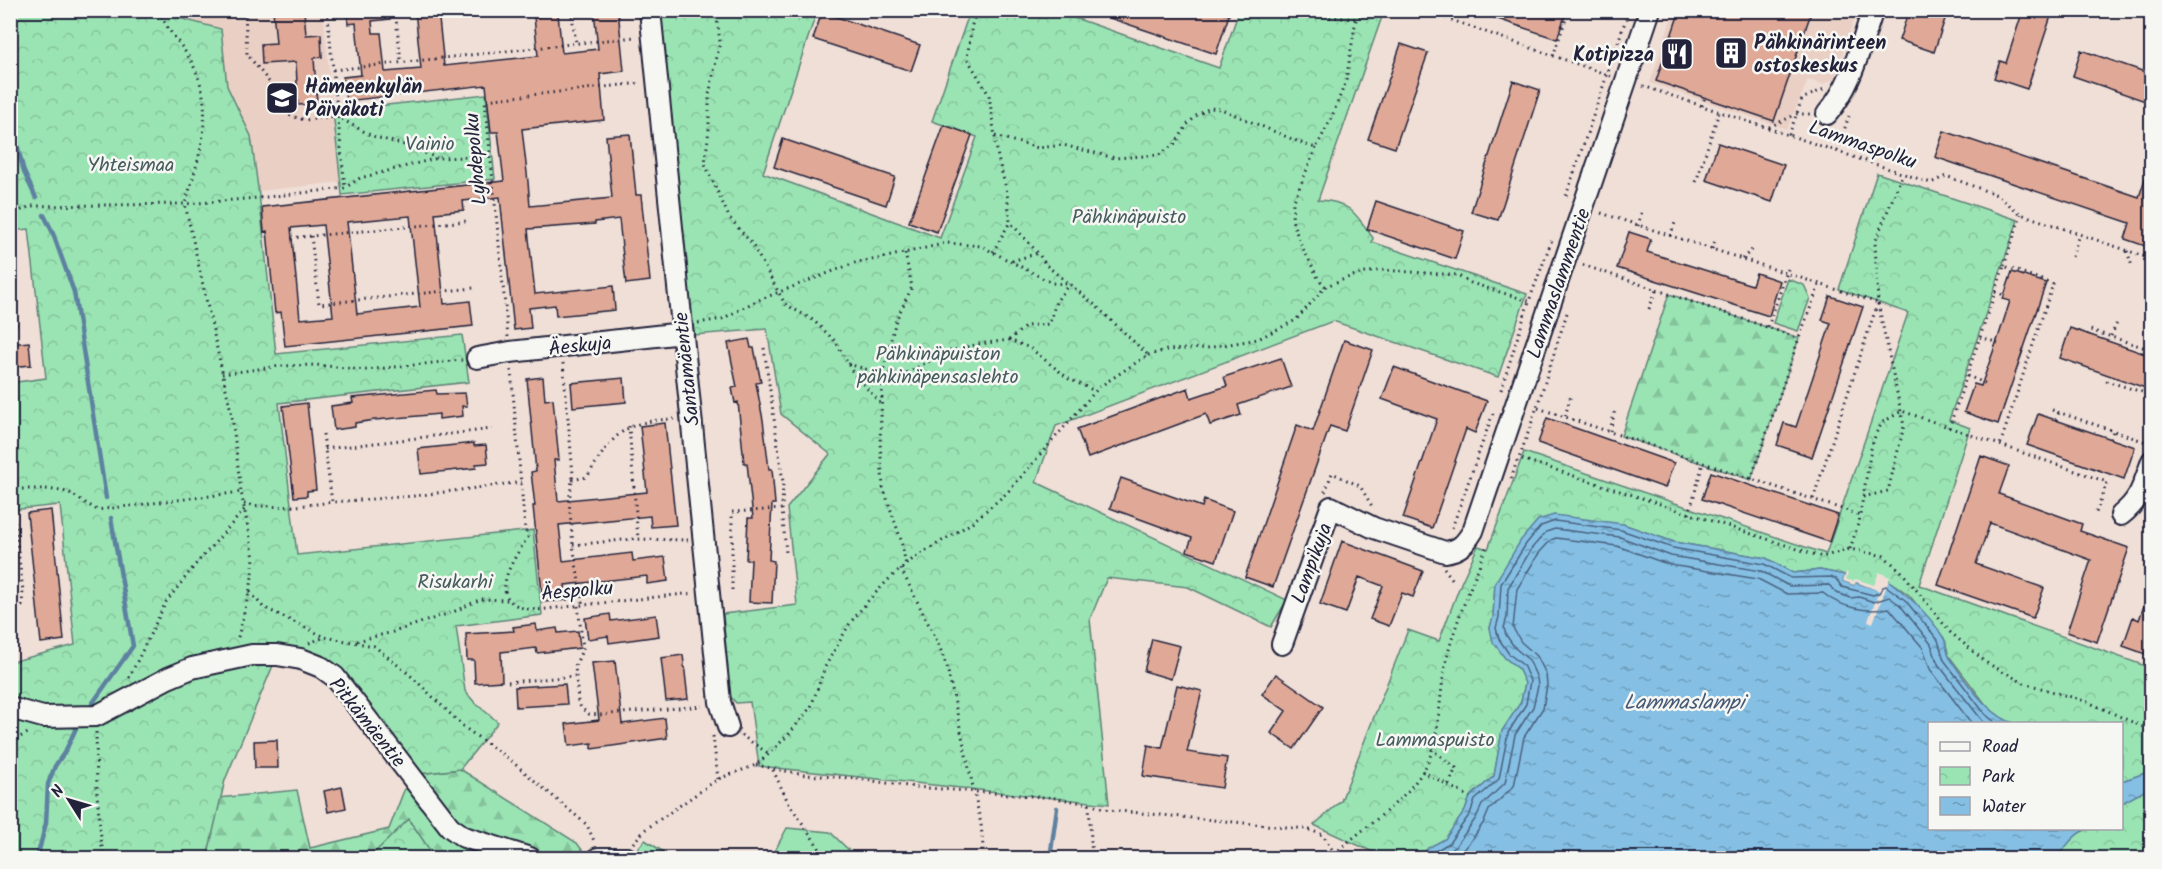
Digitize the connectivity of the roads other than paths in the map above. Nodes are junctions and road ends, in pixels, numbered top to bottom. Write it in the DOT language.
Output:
graph roads {
  1 [pos="650,10"];
  2 [pos="1650,10"];
  3 [pos="1873,10"];
  4 [pos="1827,114"];
  5 [pos="682,329"];
  6 [pos="477,358"];
  7 [pos="2149,452"];
  8 [pos="2121,515"];
  9 [pos="1451,551"];
  10 [pos="1282,644"];
  11 [pos="10,708"];
  12 [pos="720,729"];
  13 [pos="530,858"];
  1 -- 5 [label="street, Santamäentie"];
  2 -- 9 [label="street, Lammaslammentie"];
  3 -- 4 [label="street"];
  5 -- 6 [label="street, Äeskuja"];
  5 -- 12 [label="street, Santamäentie"];
  7 -- 8 [label="street"];
  9 -- 10 [label="street, Lampikuja"];
  11 -- 13 [label="street, Pitkämäentie"];
}
